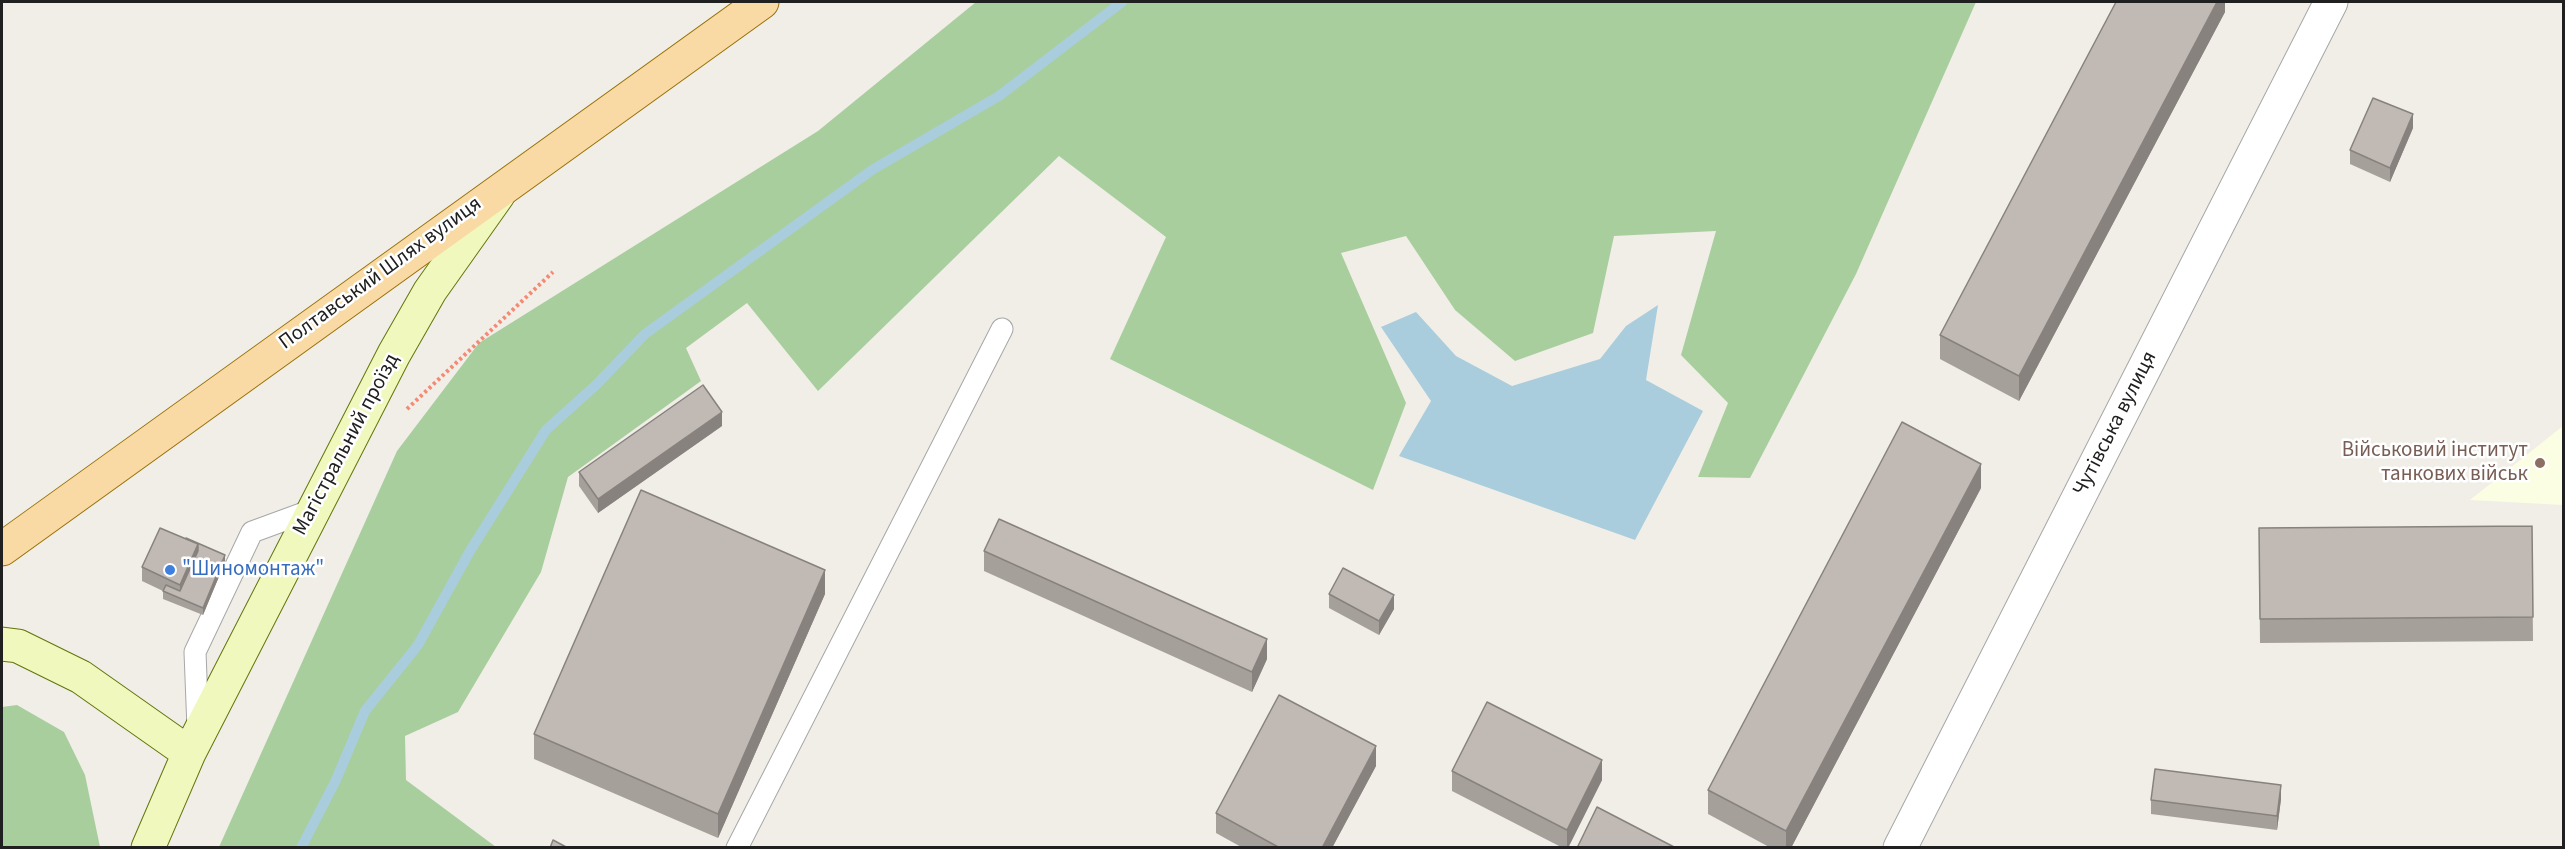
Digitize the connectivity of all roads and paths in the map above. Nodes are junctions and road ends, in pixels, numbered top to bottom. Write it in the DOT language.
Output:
graph roads {
  1 [pos="762,2"];
  2 [pos="2331,2"];
  3 [pos="505,185"];
  4 [pos="1002,329"];
  5 [pos="312,510"];
  6 [pos="2,549"];
  7 [pos="2,644"];
  8 [pos="194,744"];
  9 [pos="743,846"];
  10 [pos="148,848"];
  11 [pos="1900,848"];
  1 -- 3 [label="main road, Полтавський Шлях вулиця"];
  2 -- 11 [label="street, Чутівська вулиця"];
  3 -- 5 [label="main road, Магістральний проїзд"];
  3 -- 6 [label="main road, Полтавський Шлях вулиця"];
  4 -- 9 [label="lane"];
  5 -- 8 [label="main road, Магістральний проїзд"];
  5 -- 8 [label="lane"];
  7 -- 8 [label="main road"];
  8 -- 10 [label="main road, Магістральний проїзд"];
}
